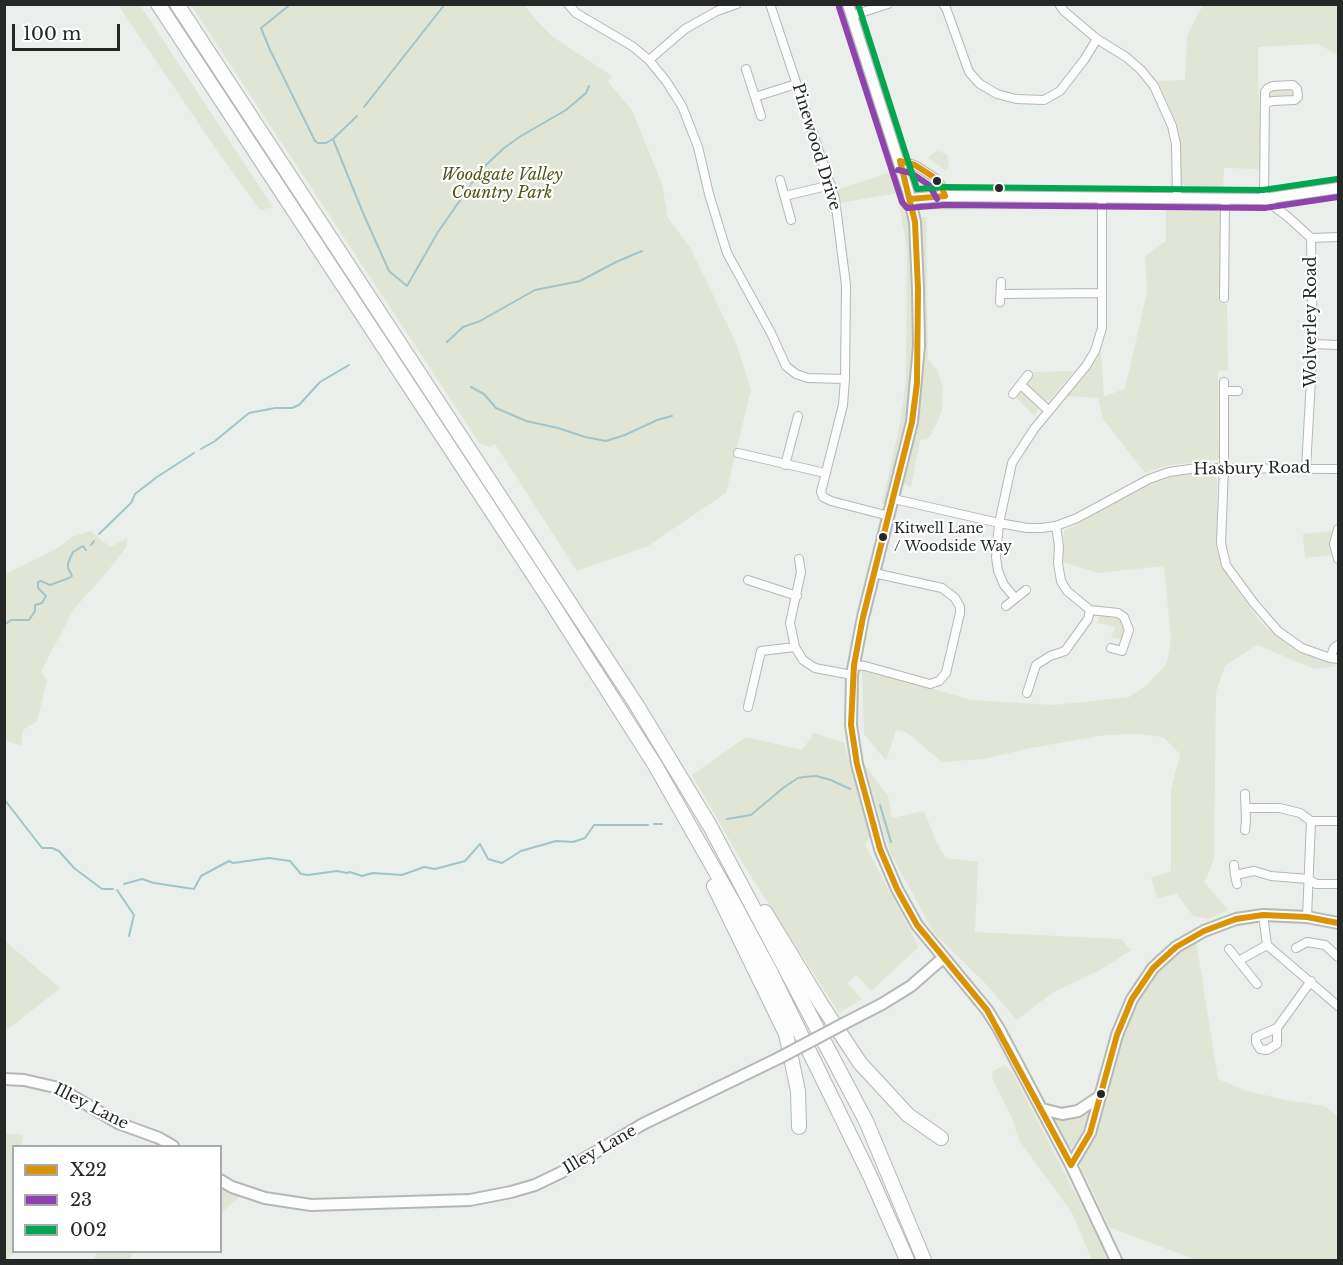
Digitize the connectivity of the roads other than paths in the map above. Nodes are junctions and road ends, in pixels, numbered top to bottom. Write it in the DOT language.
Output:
graph roads {
  1 [pos="158,4"];
  2 [pos="177,4"];
  3 [pos="568,4"];
  4 [pos="737,4"];
  5 [pos="770,4"];
  6 [pos="848,4"];
  7 [pos="888,4"];
  8 [pos="943,4"];
  9 [pos="1059,4"];
  10 [pos="851,16"];
  11 [pos="1097,39"];
  12 [pos="649,60"];
  13 [pos="746,69"];
  14 [pos="796,84"];
  15 [pos="755,97"];
  16 [pos="1265,104"];
  17 [pos="761,116"];
  18 [pos="900,161"];
  19 [pos="780,180"];
  20 [pos="831,185"];
  21 [pos="1338,188"];
  22 [pos="785,196"];
  23 [pos="945,196"];
  24 [pos="1102,198"];
  25 [pos="1177,198"];
  26 [pos="910,199"];
  27 [pos="1264,199"];
  28 [pos="1225,200"];
  29 [pos="791,220"];
  30 [pos="1338,237"];
  31 [pos="1311,238"];
  32 [pos="1002,282"];
  33 [pos="1102,293"];
  34 [pos="1224,298"];
  35 [pos="1313,345"];
  36 [pos="1338,345"];
  37 [pos="1028,375"];
  38 [pos="845,379"];
  39 [pos="1021,386"];
  40 [pos="1238,391"];
  41 [pos="1013,393"];
  42 [pos="1048,410"];
  43 [pos="798,416"];
  44 [pos="738,453"];
  45 [pos="785,465"];
  46 [pos="1224,467"];
  47 [pos="1306,468"];
  48 [pos="1338,469"];
  49 [pos="825,473"];
  50 [pos="894,499"];
  51 [pos="889,516"];
  52 [pos="999,523"];
  53 [pos="1056,526"];
  54 [pos="1338,529"];
  55 [pos="799,559"];
  56 [pos="1338,559"];
  57 [pos="874,573"];
  58 [pos="748,580"];
  59 [pos="1026,590"];
  60 [pos="797,596"];
  61 [pos="1015,598"];
  62 [pos="1006,606"];
  63 [pos="1090,610"];
  64 [pos="1338,645"];
  65 [pos="795,648"];
  66 [pos="1111,648"];
  67 [pos="1334,658"];
  68 [pos="853,670"];
  69 [pos="1028,693"];
  70 [pos="748,708"];
  71 [pos="665,784"];
  72 [pos="1245,794"];
  73 [pos="1246,808"];
  74 [pos="1311,820"];
  75 [pos="1338,820"];
  76 [pos="710,826"];
  77 [pos="1245,830"];
  78 [pos="1234,865"];
  79 [pos="1308,879"];
  80 [pos="1338,884"];
  81 [pos="1263,915"];
  82 [pos="1307,917"];
  83 [pos="1338,923"];
  84 [pos="1267,945"];
  85 [pos="1296,948"];
  86 [pos="1230,949"];
  87 [pos="1338,957"];
  88 [pos="943,958"];
  89 [pos="1240,960"];
  90 [pos="1311,981"];
  91 [pos="1257,984"];
  92 [pos="1338,1006"];
  93 [pos="1278,1028"];
  94 [pos="4,1079"];
  95 [pos="1100,1097"];
  96 [pos="1042,1109"];
  97 [pos="799,1127"];
  98 [pos="942,1138"];
  99 [pos="171,1145"];
  100 [pos="1071,1165"];
  101 [pos="222,1181"];
  102 [pos="906,1260"];
  103 [pos="924,1260"];
  104 [pos="1116,1260"];
  1 -- 71 [label="highway"];
  2 -- 76 [label="highway"];
  3 -- 12 [label="street"];
  4 -- 12 [label="street"];
  5 -- 14 [label="street, Pinewood Drive"];
  6 -- 10 [label="street"];
  7 -- 10 [label="street"];
  8 -- 11 [label="street"];
  9 -- 11 [label="street"];
  10 -- 18 [label="street"];
  11 -- 25 [label="street"];
  12 -- 38 [label="street"];
  13 -- 15 [label="street"];
  14 -- 15 [label="street"];
  14 -- 20 [label="street, Pinewood Drive"];
  15 -- 17 [label="street"];
  16 -- 27 [label="street"];
  18 -- 23 [label="street"];
  18 -- 26 [label="street"];
  19 -- 22 [label="street"];
  20 -- 22 [label="street"];
  20 -- 38 [label="street, Pinewood Drive"];
  21 -- 27 [label="street"];
  22 -- 29 [label="street"];
  23 -- 24 [label="street"];
  23 -- 26 [label="street"];
  24 -- 25 [label="street"];
  24 -- 33 [label="street"];
  25 -- 28 [label="street"];
  26 -- 50 [label="street"];
  27 -- 28 [label="street"];
  27 -- 31 [label="street, Wolverley Road"];
  28 -- 34 [label="street"];
  30 -- 31 [label="street"];
  31 -- 35 [label="street, Wolverley Road"];
  32 -- 33 [label="street"];
  33 -- 42 [label="street"];
  35 -- 36 [label="street"];
  35 -- 47 [label="street, Wolverley Road"];
  37 -- 39 [label="street"];
  38 -- 49 [label="street, Pinewood Drive"];
  39 -- 41 [label="street"];
  39 -- 42 [label="street"];
  40 -- 46 [label="street"];
  42 -- 52 [label="street"];
  43 -- 45 [label="street"];
  44 -- 45 [label="street"];
  45 -- 49 [label="street"];
  46 -- 47 [label="street, Hasbury Road"];
  46 -- 53 [label="street, Hasbury Road"];
  46 -- 67 [label="street"];
  47 -- 48 [label="street, Hasbury Road"];
  49 -- 51 [label="street, Pinewood Drive"];
  50 -- 51 [label="street"];
  50 -- 52 [label="street, Hasbury Road"];
  51 -- 57 [label="street"];
  52 -- 53 [label="street, Hasbury Road"];
  52 -- 61 [label="street"];
  53 -- 63 [label="street"];
  54 -- 56 [label="street"];
  55 -- 60 [label="street"];
  57 -- 68 [label="street"];
  57 -- 68 [label="street"];
  58 -- 60 [label="street"];
  59 -- 61 [label="street"];
  60 -- 65 [label="street"];
  61 -- 62 [label="street"];
  63 -- 66 [label="street"];
  63 -- 69 [label="street"];
  64 -- 67 [label="street"];
  65 -- 68 [label="street"];
  65 -- 70 [label="street"];
  68 -- 88 [label="street"];
  71 -- 97 [label="highway"];
  71 -- 102 [label="highway"];
  72 -- 73 [label="street"];
  73 -- 74 [label="street"];
  73 -- 77 [label="street"];
  74 -- 75 [label="street"];
  74 -- 79 [label="street"];
  76 -- 98 [label="highway"];
  76 -- 103 [label="highway"];
  78 -- 79 [label="street"];
  79 -- 80 [label="street"];
  79 -- 82 [label="street"];
  81 -- 82 [label="street"];
  81 -- 84 [label="street"];
  81 -- 95 [label="street"];
  82 -- 83 [label="street"];
  84 -- 89 [label="street"];
  84 -- 90 [label="street"];
  85 -- 87 [label="street"];
  86 -- 89 [label="street"];
  88 -- 96 [label="street"];
  88 -- 101 [label="street, Illey Lane, bridge"];
  89 -- 91 [label="street"];
  90 -- 92 [label="street"];
  90 -- 93 [label="street"];
  94 -- 99 [label="street, Illey Lane"];
  95 -- 96 [label="street"];
  95 -- 100 [label="street"];
  96 -- 100 [label="street"];
  100 -- 104 [label="street"];
}
